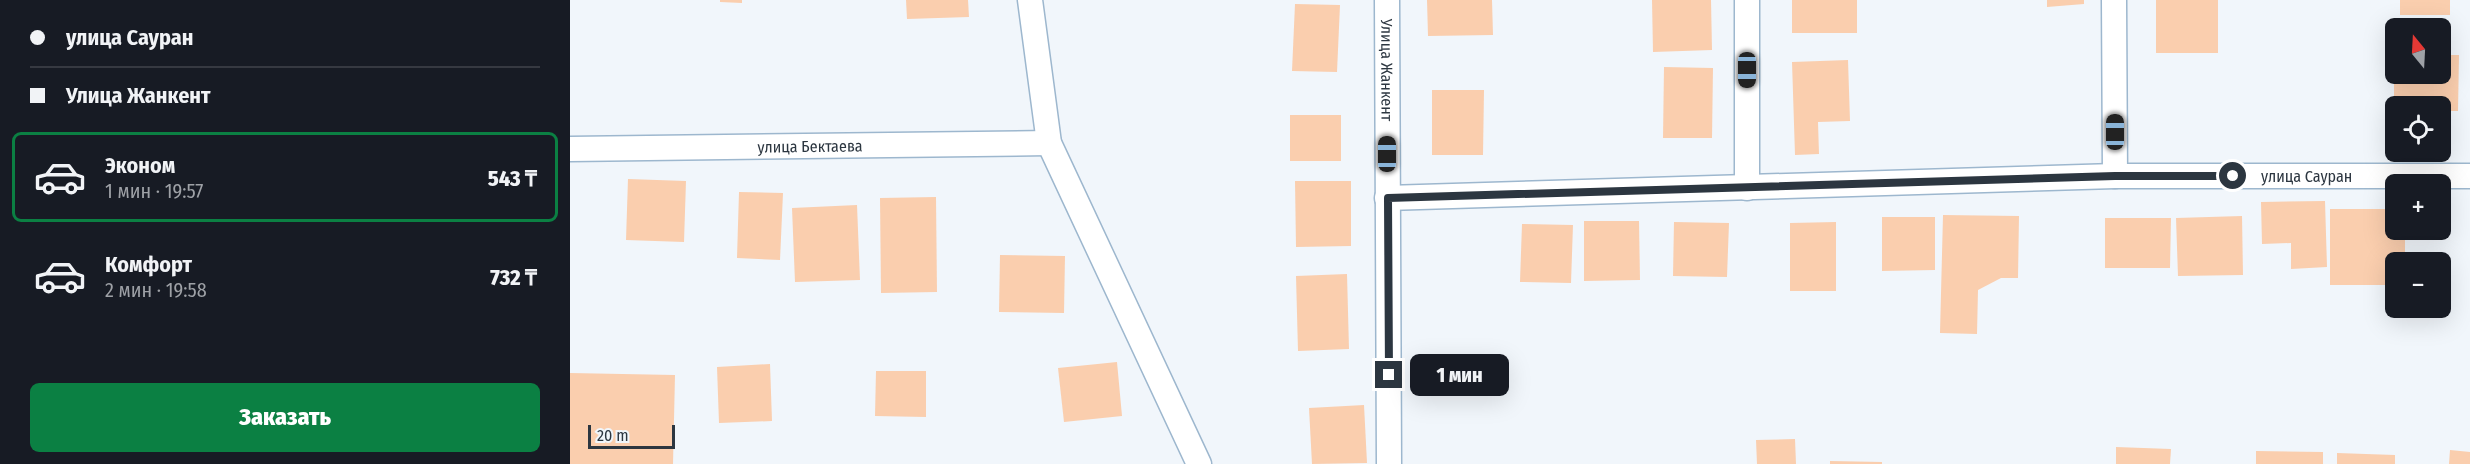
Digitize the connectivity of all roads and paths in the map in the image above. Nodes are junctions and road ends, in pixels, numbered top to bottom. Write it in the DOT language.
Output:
graph roads {
  1 [pos="1030,0"];
  2 [pos="1386,0"];
  3 [pos="1747,0"];
  4 [pos="2114,0"];
  5 [pos="1049,143"];
  6 [pos="570,149"];
  7 [pos="2115,176"];
  8 [pos="2470,176"];
  9 [pos="1747,188"];
  10 [pos="1388,198"];
  11 [pos="1199,464"];
  12 [pos="1389,464"];
  1 -- 5 [label="street"];
  2 -- 10 [label="street, Улица Жанкент"];
  3 -- 9 [label="street"];
  4 -- 7 [label="street"];
  5 -- 6 [label="street, улица Бектаева"];
  5 -- 11 [label="street"];
  7 -- 8 [label="street, улица Сауран"];
  7 -- 9 [label="street, улица Сауран"];
  9 -- 10 [label="street, улица Сауран"];
  10 -- 12 [label="street, Улица Жанкент"];
}
